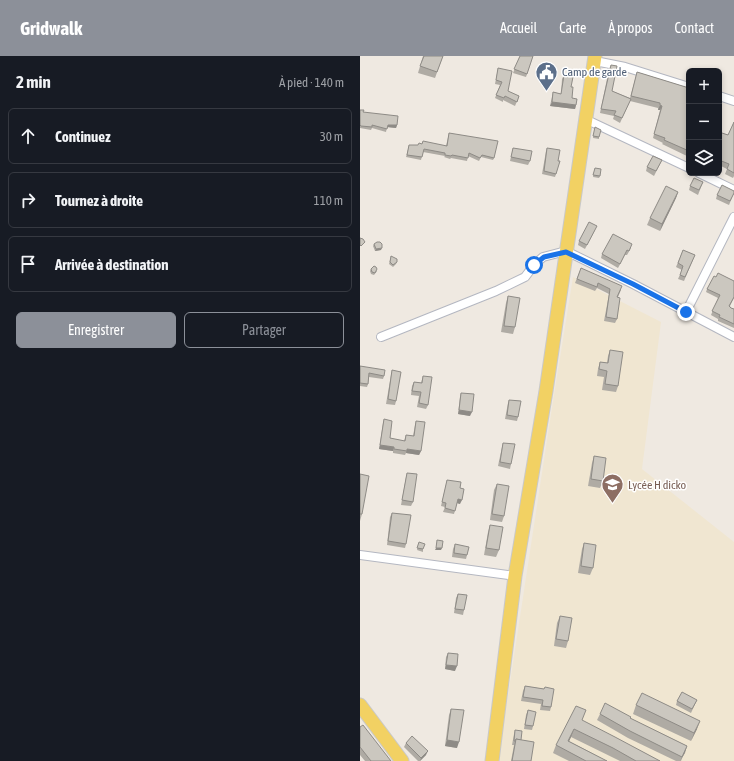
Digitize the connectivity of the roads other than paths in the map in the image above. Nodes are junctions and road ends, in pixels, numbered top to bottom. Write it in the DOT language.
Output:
graph roads {
  1 [pos="595,59"];
  2 [pos="686,86"];
  3 [pos="722,97"];
  4 [pos="734,101"];
  5 [pos="585,119"];
  6 [pos="686,167"];
  7 [pos="705,176"];
  8 [pos="734,190"];
  9 [pos="734,217"];
  10 [pos="566,252"];
  11 [pos="686,312"];
  12 [pos="734,336"];
  13 [pos="381,337"];
  14 [pos="360,555"];
  15 [pos="515,576"];
  16 [pos="360,705"];
  17 [pos="402,761"];
  18 [pos="492,761"];
  1 -- 2 [label="street"];
  1 -- 5 [label="main road"];
  3 -- 4 [label="street"];
  5 -- 6 [label="street"];
  5 -- 10 [label="main road"];
  7 -- 8 [label="street"];
  9 -- 11 [label="street"];
  10 -- 11 [label="street"];
  10 -- 13 [label="street"];
  10 -- 15 [label="main road"];
  11 -- 12 [label="street"];
  14 -- 15 [label="street"];
  15 -- 18 [label="main road"];
  16 -- 17 [label="main road"];
}
